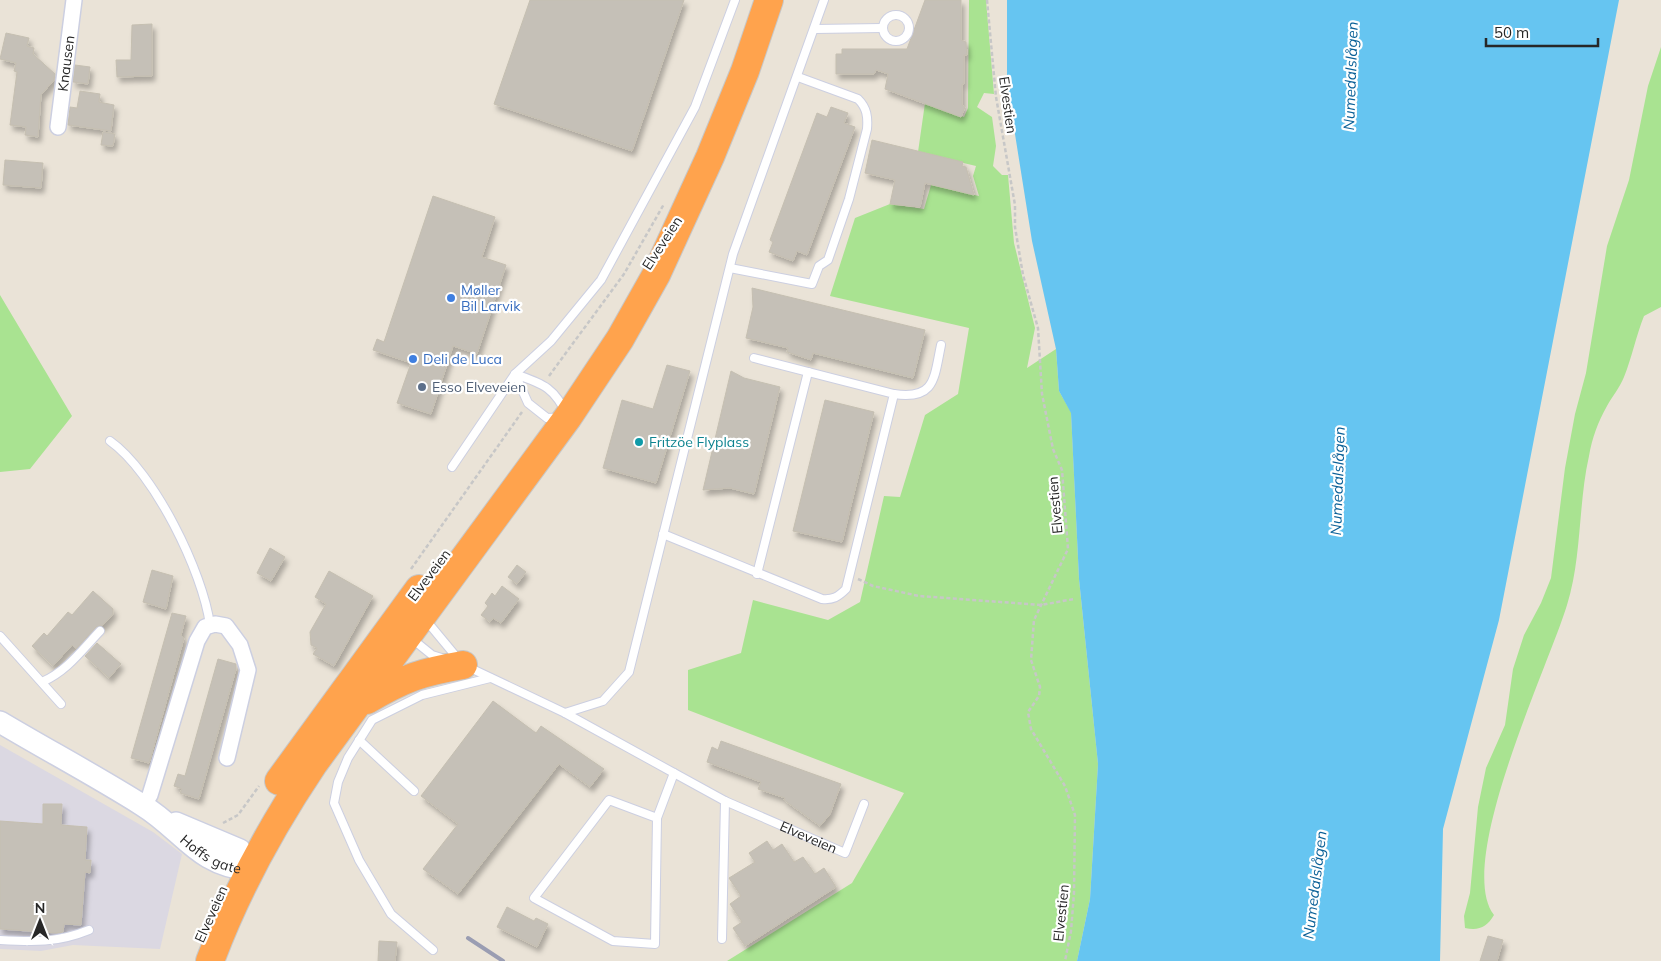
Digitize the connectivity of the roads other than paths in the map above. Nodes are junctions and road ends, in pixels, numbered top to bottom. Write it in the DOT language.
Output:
graph roads {
  1 [pos="74,0"];
  2 [pos="735,0"];
  3 [pos="769,0"];
  4 [pos="824,0"];
  5 [pos="882,28"];
  6 [pos="815,29"];
  7 [pos="798,77"];
  8 [pos="58,127"];
  9 [pos="730,268"];
  10 [pos="942,345"];
  11 [pos="754,358"];
  12 [pos="808,372"];
  13 [pos="515,374"];
  14 [pos="894,394"];
  15 [pos="549,404"];
  16 [pos="110,441"];
  17 [pos="452,467"];
  18 [pos="663,534"];
  19 [pos="758,574"];
  20 [pos="407,624"];
  21 [pos="210,625"];
  22 [pos="100,631"];
  23 [pos="0,636"];
  24 [pos="463,665"];
  25 [pos="490,678"];
  26 [pos="42,682"];
  27 [pos="61,704"];
  28 [pos="357,705"];
  29 [pos="565,713"];
  30 [pos="0,722"];
  31 [pos="360,740"];
  32 [pos="227,758"];
  33 [pos="674,773"];
  34 [pos="414,791"];
  35 [pos="725,801"];
  36 [pos="864,804"];
  37 [pos="150,810"];
  38 [pos="657,818"];
  39 [pos="241,863"];
  40 [pos="88,930"];
  41 [pos="722,939"];
  42 [pos="0,940"];
  43 [pos="433,950"];
  44 [pos="202,957"];
  1 -- 8 [label="street, Knausen"];
  2 -- 13 [label="lane"];
  3 -- 15 [label="highway, Elveveien"];
  4 -- 6 [label="lane"];
  5 -- 6 [label="lane"];
  6 -- 7 [label="lane"];
  7 -- 9 [label="lane"];
  7 -- 9 [label="lane"];
  9 -- 18 [label="lane"];
  10 -- 14 [label="lane"];
  11 -- 12 [label="lane"];
  12 -- 14 [label="lane"];
  12 -- 19 [label="lane"];
  13 -- 15 [label="lane"];
  13 -- 15 [label="lane"];
  13 -- 17 [label="lane"];
  14 -- 19 [label="lane"];
  15 -- 20 [label="highway, Elveveien"];
  16 -- 21 [label="lane"];
  18 -- 19 [label="lane"];
  18 -- 29 [label="lane"];
  20 -- 24 [label="lane"];
  20 -- 24 [label="lane, Elveveien"];
  20 -- 28 [label="highway, Elveveien"];
  20 -- 39 [label="highway, Elveveien"];
  21 -- 32 [label="street"];
  21 -- 37 [label="street"];
  22 -- 26 [label="lane"];
  23 -- 26 [label="lane"];
  24 -- 25 [label="lane, Elveveien"];
  24 -- 28 [label="highway"];
  25 -- 29 [label="lane, Elveveien"];
  25 -- 31 [label="lane"];
  26 -- 27 [label="lane"];
  28 -- 39 [label="highway, Elveveien"];
  29 -- 33 [label="lane, Elveveien"];
  30 -- 37 [label="main road, Hoffs gate"];
  31 -- 34 [label="lane"];
  31 -- 43 [label="lane"];
  33 -- 35 [label="lane, Elveveien"];
  33 -- 38 [label="lane"];
  35 -- 36 [label="lane, Elveveien"];
  35 -- 41 [label="lane"];
  37 -- 39 [label="main road, Hoffs gate"];
  38 -- 38 [label="lane"];
  39 -- 44 [label="highway, Elveveien"];
  40 -- 42 [label="lane"];
}
